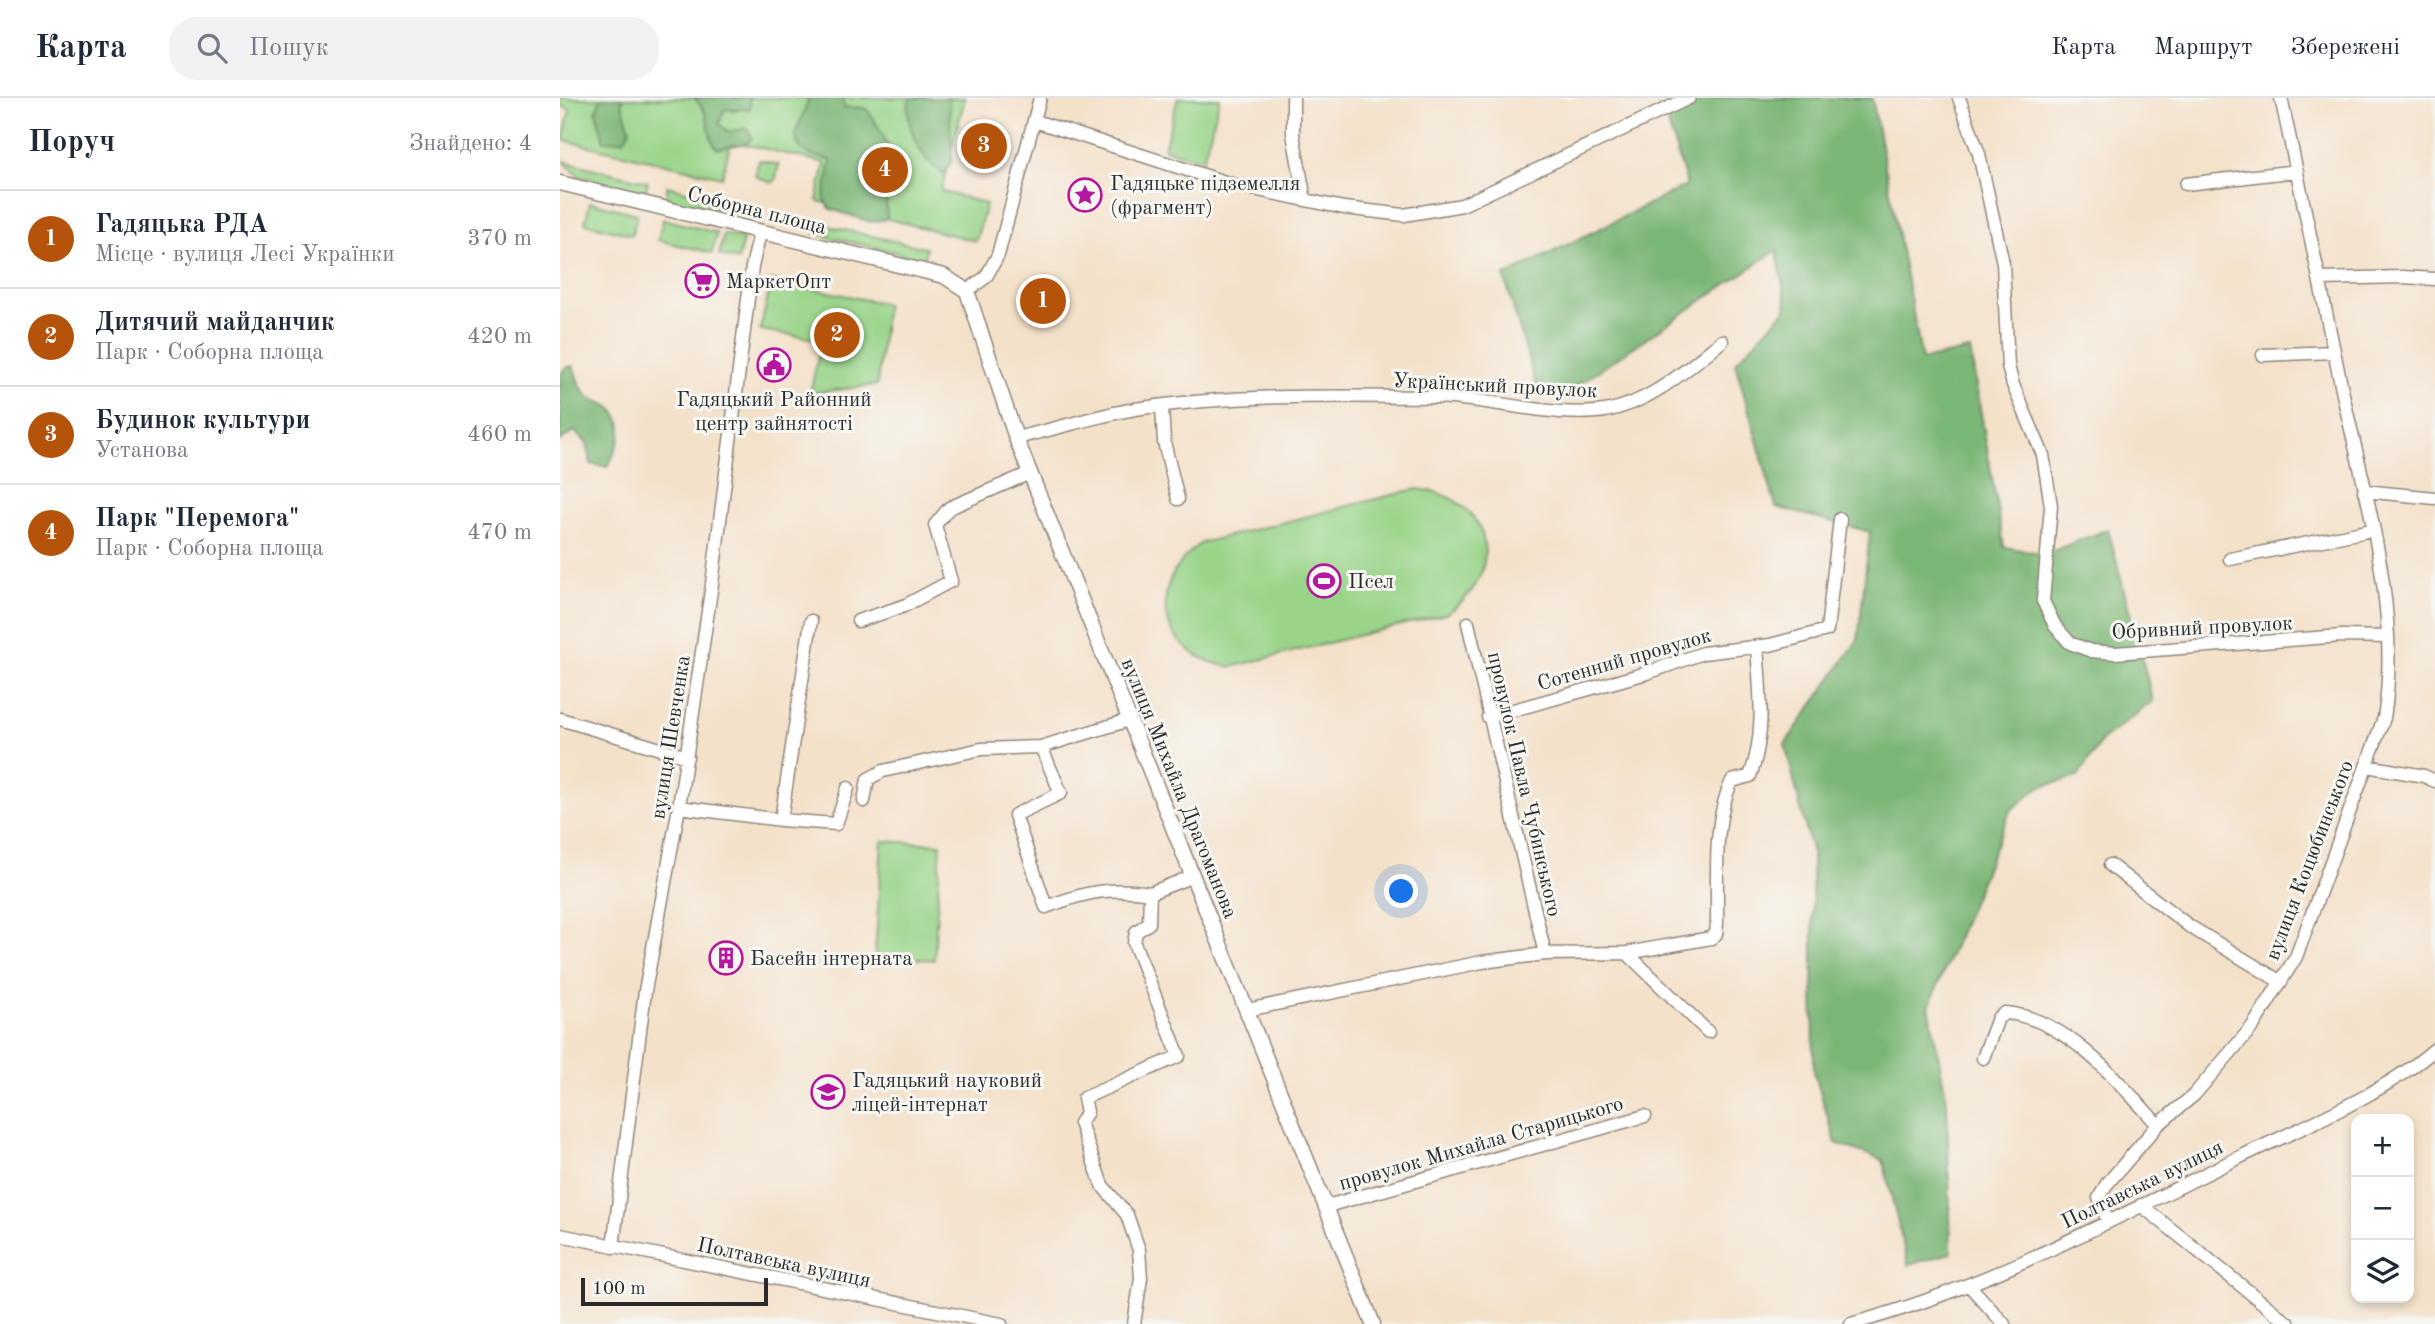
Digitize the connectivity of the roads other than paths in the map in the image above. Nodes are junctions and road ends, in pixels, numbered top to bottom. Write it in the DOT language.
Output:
graph roads {
  1 [pos="1040,98"];
  2 [pos="1293,98"];
  3 [pos="1689,98"];
  4 [pos="1959,98"];
  5 [pos="2281,98"];
  6 [pos="1035,121"];
  7 [pos="2297,171"];
  8 [pos="560,183"];
  9 [pos="2186,184"];
  10 [pos="1305,200"];
  11 [pos="760,233"];
  12 [pos="2320,279"];
  13 [pos="2435,279"];
  14 [pos="967,291"];
  15 [pos="1722,341"];
  16 [pos="2334,352"];
  17 [pos="2263,355"];
  18 [pos="1162,407"];
  19 [pos="1016,438"];
  20 [pos="1030,473"];
  21 [pos="2364,491"];
  22 [pos="2435,498"];
  23 [pos="1178,499"];
  24 [pos="1840,519"];
  25 [pos="2372,530"];
  26 [pos="2230,559"];
  27 [pos="811,621"];
  28 [pos="858,621"];
  29 [pos="1468,623"];
  30 [pos="2388,637"];
  31 [pos="1757,647"];
  32 [pos="1488,717"];
  33 [pos="560,719"];
  34 [pos="1129,720"];
  35 [pos="1041,747"];
  36 [pos="687,757"];
  37 [pos="2367,766"];
  38 [pos="2435,781"];
  39 [pos="848,788"];
  40 [pos="864,801"];
  41 [pos="679,807"];
  42 [pos="781,820"];
  43 [pos="2110,865"];
  44 [pos="1193,876"];
  45 [pos="1150,892"];
  46 [pos="1627,953"];
  47 [pos="1545,954"];
  48 [pos="2281,982"];
  49 [pos="1247,1010"];
  50 [pos="1708,1032"];
  51 [pos="2435,1049"];
  52 [pos="1983,1058"];
  53 [pos="1645,1116"];
  54 [pos="2158,1125"];
  55 [pos="2141,1205"];
  56 [pos="1326,1206"];
  57 [pos="2108,1222"];
  58 [pos="560,1235"];
  59 [pos="613,1247"];
  60 [pos="1969,1284"];
  61 [pos="1001,1324"];
  62 [pos="1134,1324"];
  63 [pos="1373,1324"];
  64 [pos="1851,1324"];
  65 [pos="2004,1324"];
  66 [pos="2289,1324"];
  1 -- 6 [label="street"];
  2 -- 10 [label="street"];
  3 -- 10 [label="street"];
  4 -- 30 [label="street, Обривний провулок"];
  5 -- 7 [label="street, вулиця Коцюбинського"];
  6 -- 10 [label="street"];
  6 -- 14 [label="street"];
  7 -- 9 [label="street"];
  7 -- 12 [label="street, вулиця Коцюбинського"];
  8 -- 11 [label="street, Соборна площа"];
  11 -- 14 [label="street, Соборна площа"];
  11 -- 36 [label="street, вулиця Шевченка"];
  12 -- 13 [label="street"];
  12 -- 16 [label="street, вулиця Коцюбинського"];
  14 -- 19 [label="street, вулиця Михайла Драгоманова"];
  15 -- 18 [label="street, Український провулок"];
  16 -- 17 [label="street"];
  16 -- 21 [label="street, вулиця Коцюбинського"];
  18 -- 19 [label="street, Український провулок"];
  18 -- 23 [label="street"];
  19 -- 20 [label="street, вулиця Михайла Драгоманова"];
  20 -- 28 [label="street"];
  20 -- 34 [label="street, вулиця Михайла Драгоманова"];
  21 -- 22 [label="street"];
  21 -- 25 [label="street, вулиця Коцюбинського"];
  24 -- 31 [label="street, Сотенний провулок"];
  25 -- 26 [label="street"];
  25 -- 30 [label="street, вулиця Коцюбинського"];
  27 -- 42 [label="street"];
  29 -- 32 [label="street, провулок Павла Чубинського"];
  30 -- 37 [label="street, вулиця Коцюбинського"];
  31 -- 32 [label="street, Сотенний провулок"];
  31 -- 46 [label="street"];
  32 -- 47 [label="street, провулок Павла Чубинського"];
  33 -- 36 [label="street"];
  34 -- 35 [label="street"];
  34 -- 44 [label="street, вулиця Михайла Драгоманова"];
  35 -- 40 [label="street"];
  35 -- 45 [label="street"];
  36 -- 41 [label="street, вулиця Шевченка"];
  37 -- 38 [label="street"];
  37 -- 48 [label="street, вулиця Коцюбинського"];
  39 -- 42 [label="street"];
  41 -- 42 [label="street"];
  41 -- 59 [label="street, вулиця Шевченка"];
  43 -- 48 [label="street"];
  44 -- 45 [label="street"];
  44 -- 49 [label="street, вулиця Михайла Драгоманова"];
  45 -- 62 [label="street"];
  46 -- 47 [label="street"];
  46 -- 50 [label="street"];
  47 -- 49 [label="street"];
  48 -- 54 [label="street, вулиця Коцюбинського"];
  49 -- 56 [label="street, вулиця Михайла Драгоманова"];
  51 -- 55 [label="street, Полтавська вулиця"];
  52 -- 54 [label="street"];
  53 -- 56 [label="street, провулок Михайла Старицького"];
  54 -- 57 [label="street, вулиця Коцюбинського"];
  55 -- 57 [label="street, Полтавська вулиця"];
  55 -- 66 [label="street"];
  56 -- 63 [label="street, вулиця Михайла Драгоманова"];
  57 -- 60 [label="street, Полтавська вулиця"];
  58 -- 59 [label="street, Полтавська вулиця"];
  59 -- 61 [label="street, Полтавська вулиця"];
  60 -- 64 [label="street, Полтавська вулиця"];
  60 -- 65 [label="street"];
}
